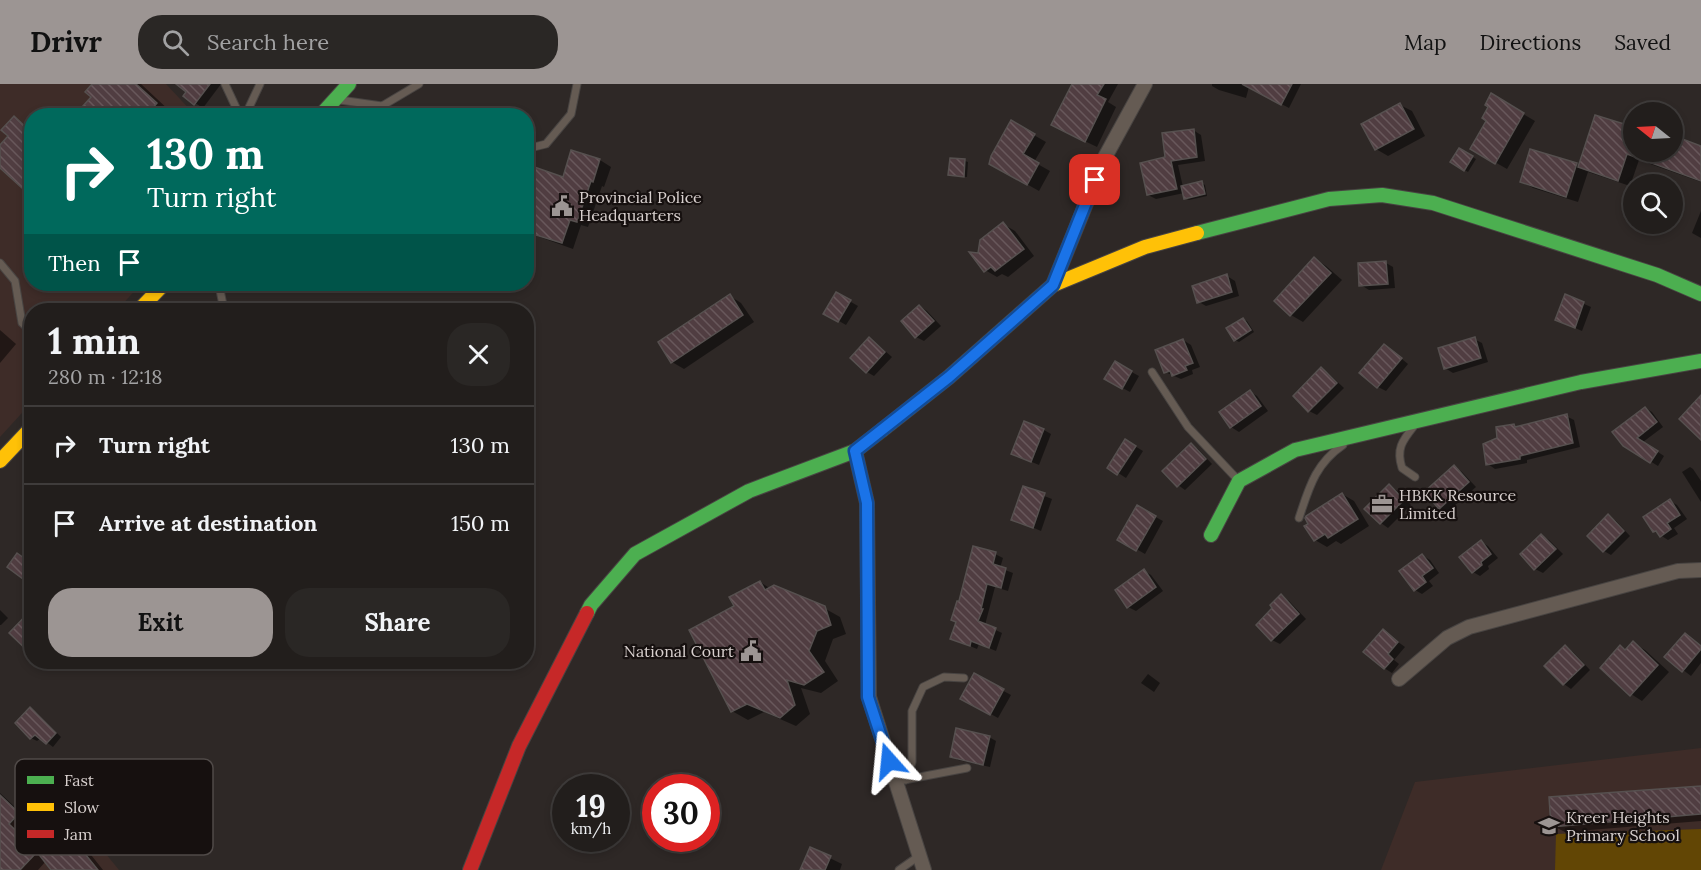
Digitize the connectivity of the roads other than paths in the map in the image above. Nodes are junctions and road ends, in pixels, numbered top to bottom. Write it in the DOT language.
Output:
graph roads {
  1 [pos="225,84"];
  2 [pos="260,84"];
  3 [pos="349,84"];
  4 [pos="419,84"];
  5 [pos="577,84"];
  6 [pos="1145,84"];
  7 [pos="334,100"];
  8 [pos="236,108"];
  9 [pos="249,108"];
  10 [pos="327,108"];
  11 [pos="534,147"];
  12 [pos="0,262"];
  13 [pos="1053,285"];
  14 [pos="157,291"];
  15 [pos="1701,294"];
  16 [pos="146,303"];
  17 [pos="24,325"];
  18 [pos="1701,361"];
  19 [pos="1152,372"];
  20 [pos="1418,421"];
  21 [pos="1356,435"];
  22 [pos="24,436"];
  23 [pos="855,451"];
  24 [pos="0,461"];
  25 [pos="1415,477"];
  26 [pos="1239,481"];
  27 [pos="1299,518"];
  28 [pos="1211,535"];
  29 [pos="1701,570"];
  30 [pos="964,678"];
  31 [pos="1399,679"];
  32 [pos="967,768"];
  33 [pos="901,781"];
  34 [pos="922,863"];
  35 [pos="470,870"];
  36 [pos="898,870"];
  1 -- 8 [label="lane"];
  2 -- 9 [label="lane"];
  3 -- 7 [label="street"];
  4 -- 7 [label="lane"];
  5 -- 11 [label="lane"];
  6 -- 13 [label="street"];
  7 -- 10 [label="street"];
  12 -- 17 [label="lane"];
  13 -- 15 [label="street"];
  13 -- 23 [label="street"];
  14 -- 16 [label="street"];
  18 -- 20 [label="street"];
  19 -- 26 [label="lane"];
  20 -- 21 [label="street"];
  20 -- 25 [label="lane"];
  21 -- 26 [label="street"];
  21 -- 27 [label="lane"];
  22 -- 24 [label="street"];
  23 -- 33 [label="street"];
  23 -- 35 [label="street"];
  26 -- 28 [label="street"];
  29 -- 31 [label="street"];
  30 -- 33 [label="lane"];
  32 -- 33 [label="lane"];
  33 -- 34 [label="street"];
  34 -- 36 [label="lane"];
}
